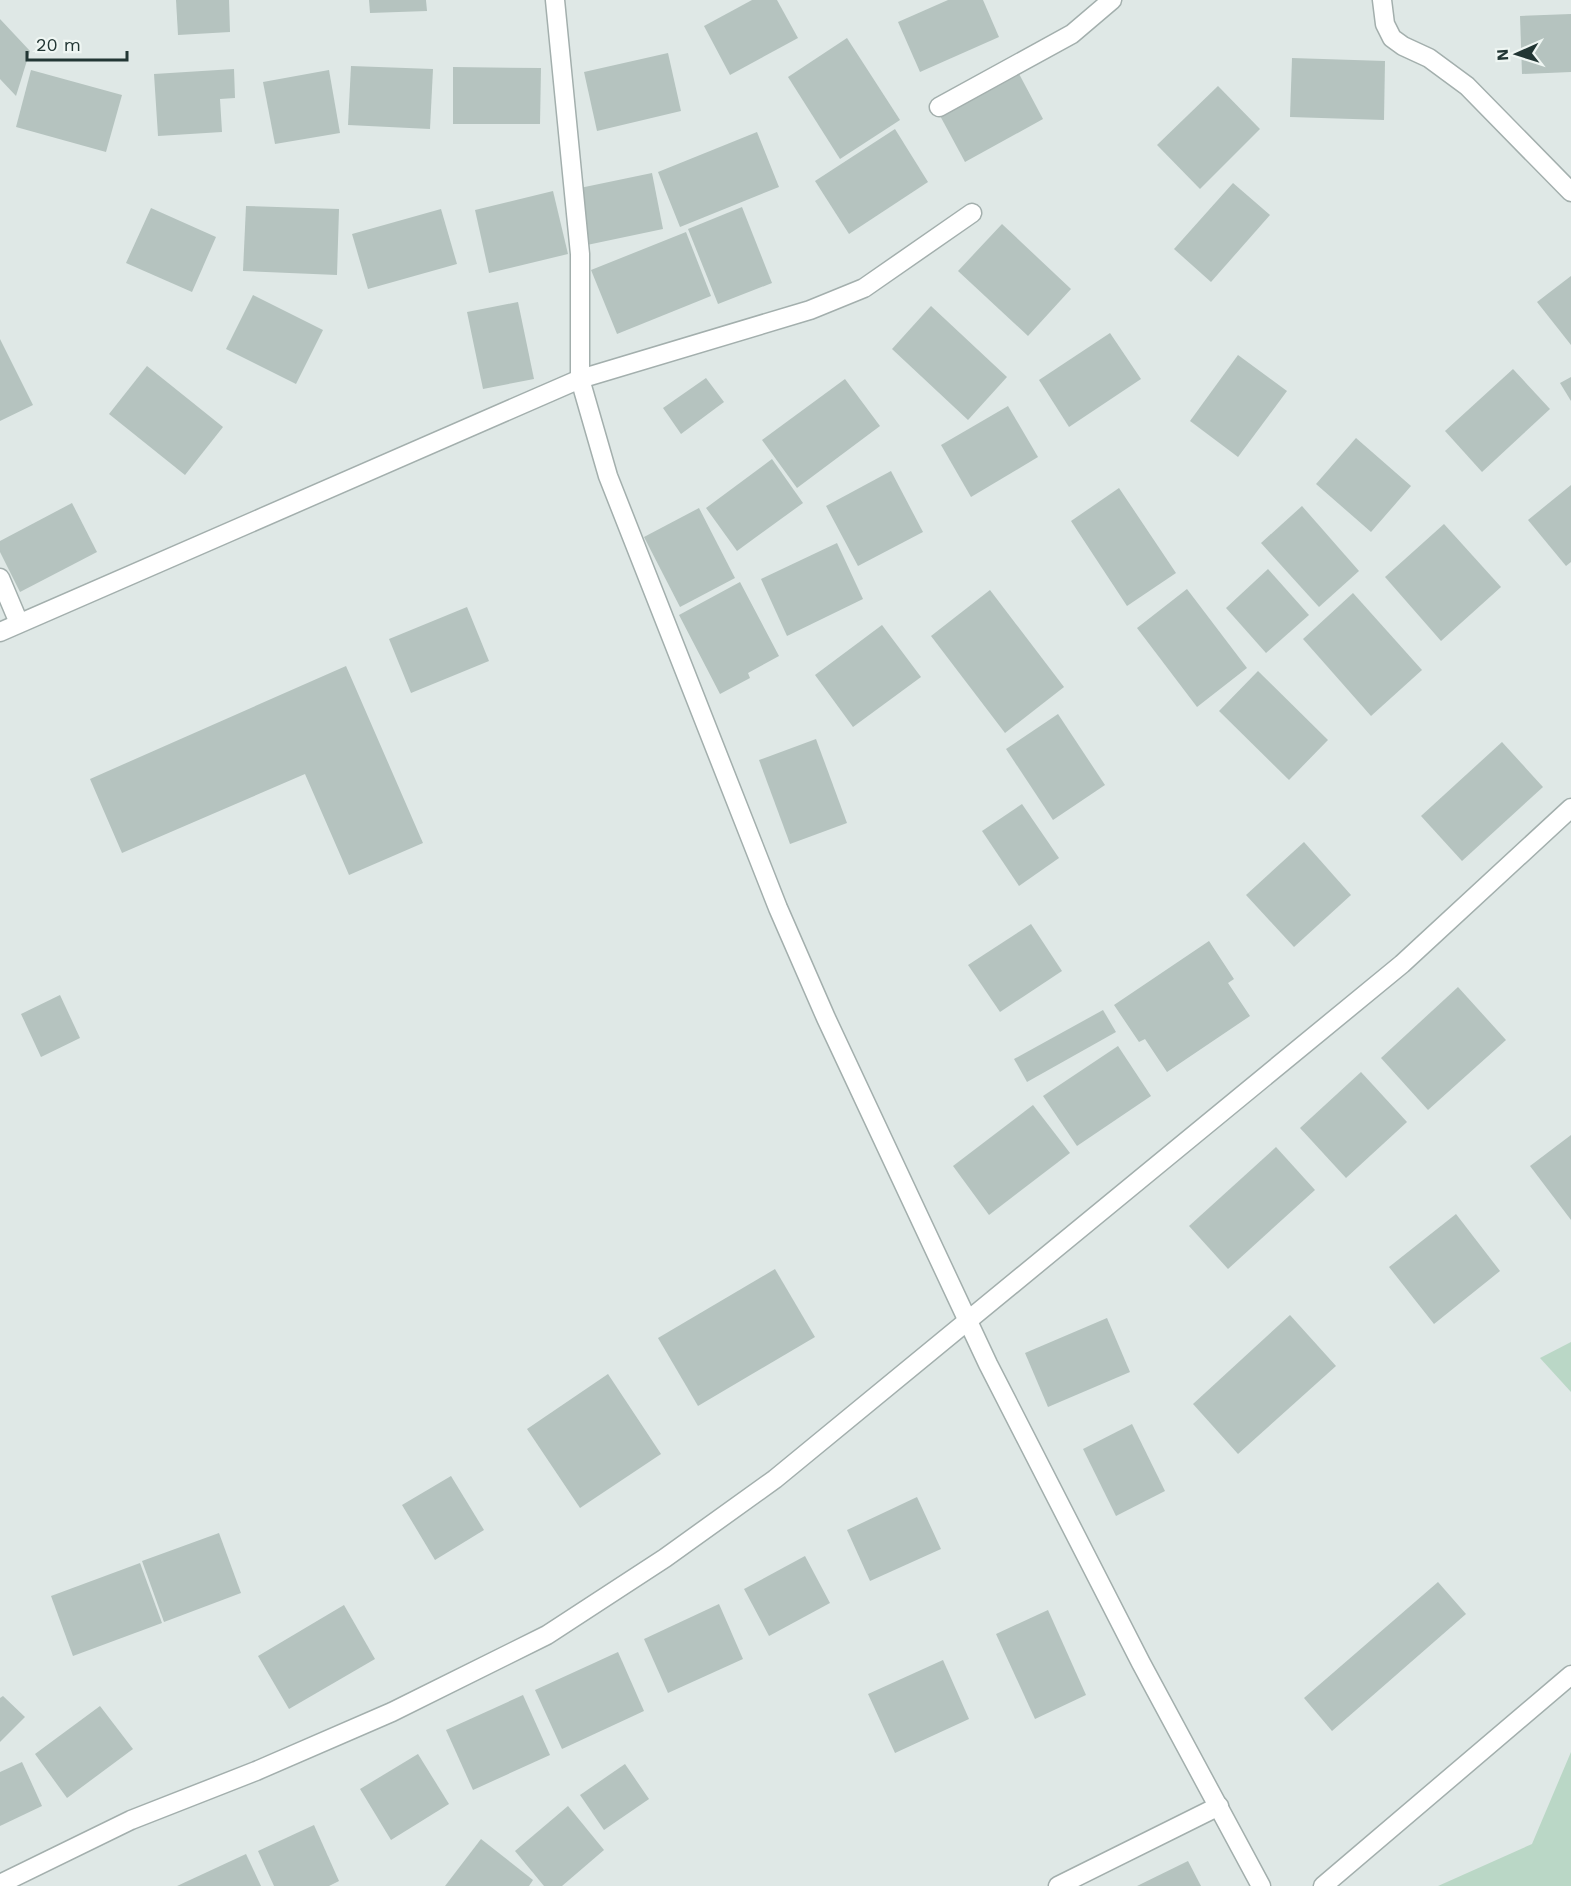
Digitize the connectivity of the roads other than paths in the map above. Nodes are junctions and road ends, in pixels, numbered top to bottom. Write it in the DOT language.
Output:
graph roads {
  1 [pos="555,0"];
  2 [pos="1112,0"];
  3 [pos="1382,0"];
  4 [pos="939,107"];
  5 [pos="1571,192"];
  6 [pos="972,213"];
  7 [pos="580,379"];
  8 [pos="0,578"];
  9 [pos="19,623"];
  10 [pos="0,632"];
  11 [pos="1571,808"];
  12 [pos="968,1319"];
  13 [pos="1571,1675"];
  14 [pos="1219,1806"];
  15 [pos="0,1884"];
  16 [pos="1058,1886"];
  17 [pos="1261,1886"];
  18 [pos="1323,1886"];
  1 -- 7 [label="street"];
  2 -- 4 [label="street"];
  3 -- 5 [label="street"];
  6 -- 7 [label="street"];
  7 -- 9 [label="street"];
  7 -- 12 [label="street"];
  8 -- 9 [label="street"];
  9 -- 10 [label="street"];
  11 -- 12 [label="street"];
  12 -- 14 [label="street"];
  12 -- 15 [label="street"];
  13 -- 18 [label="street"];
  14 -- 16 [label="street"];
  14 -- 17 [label="street"];
}
